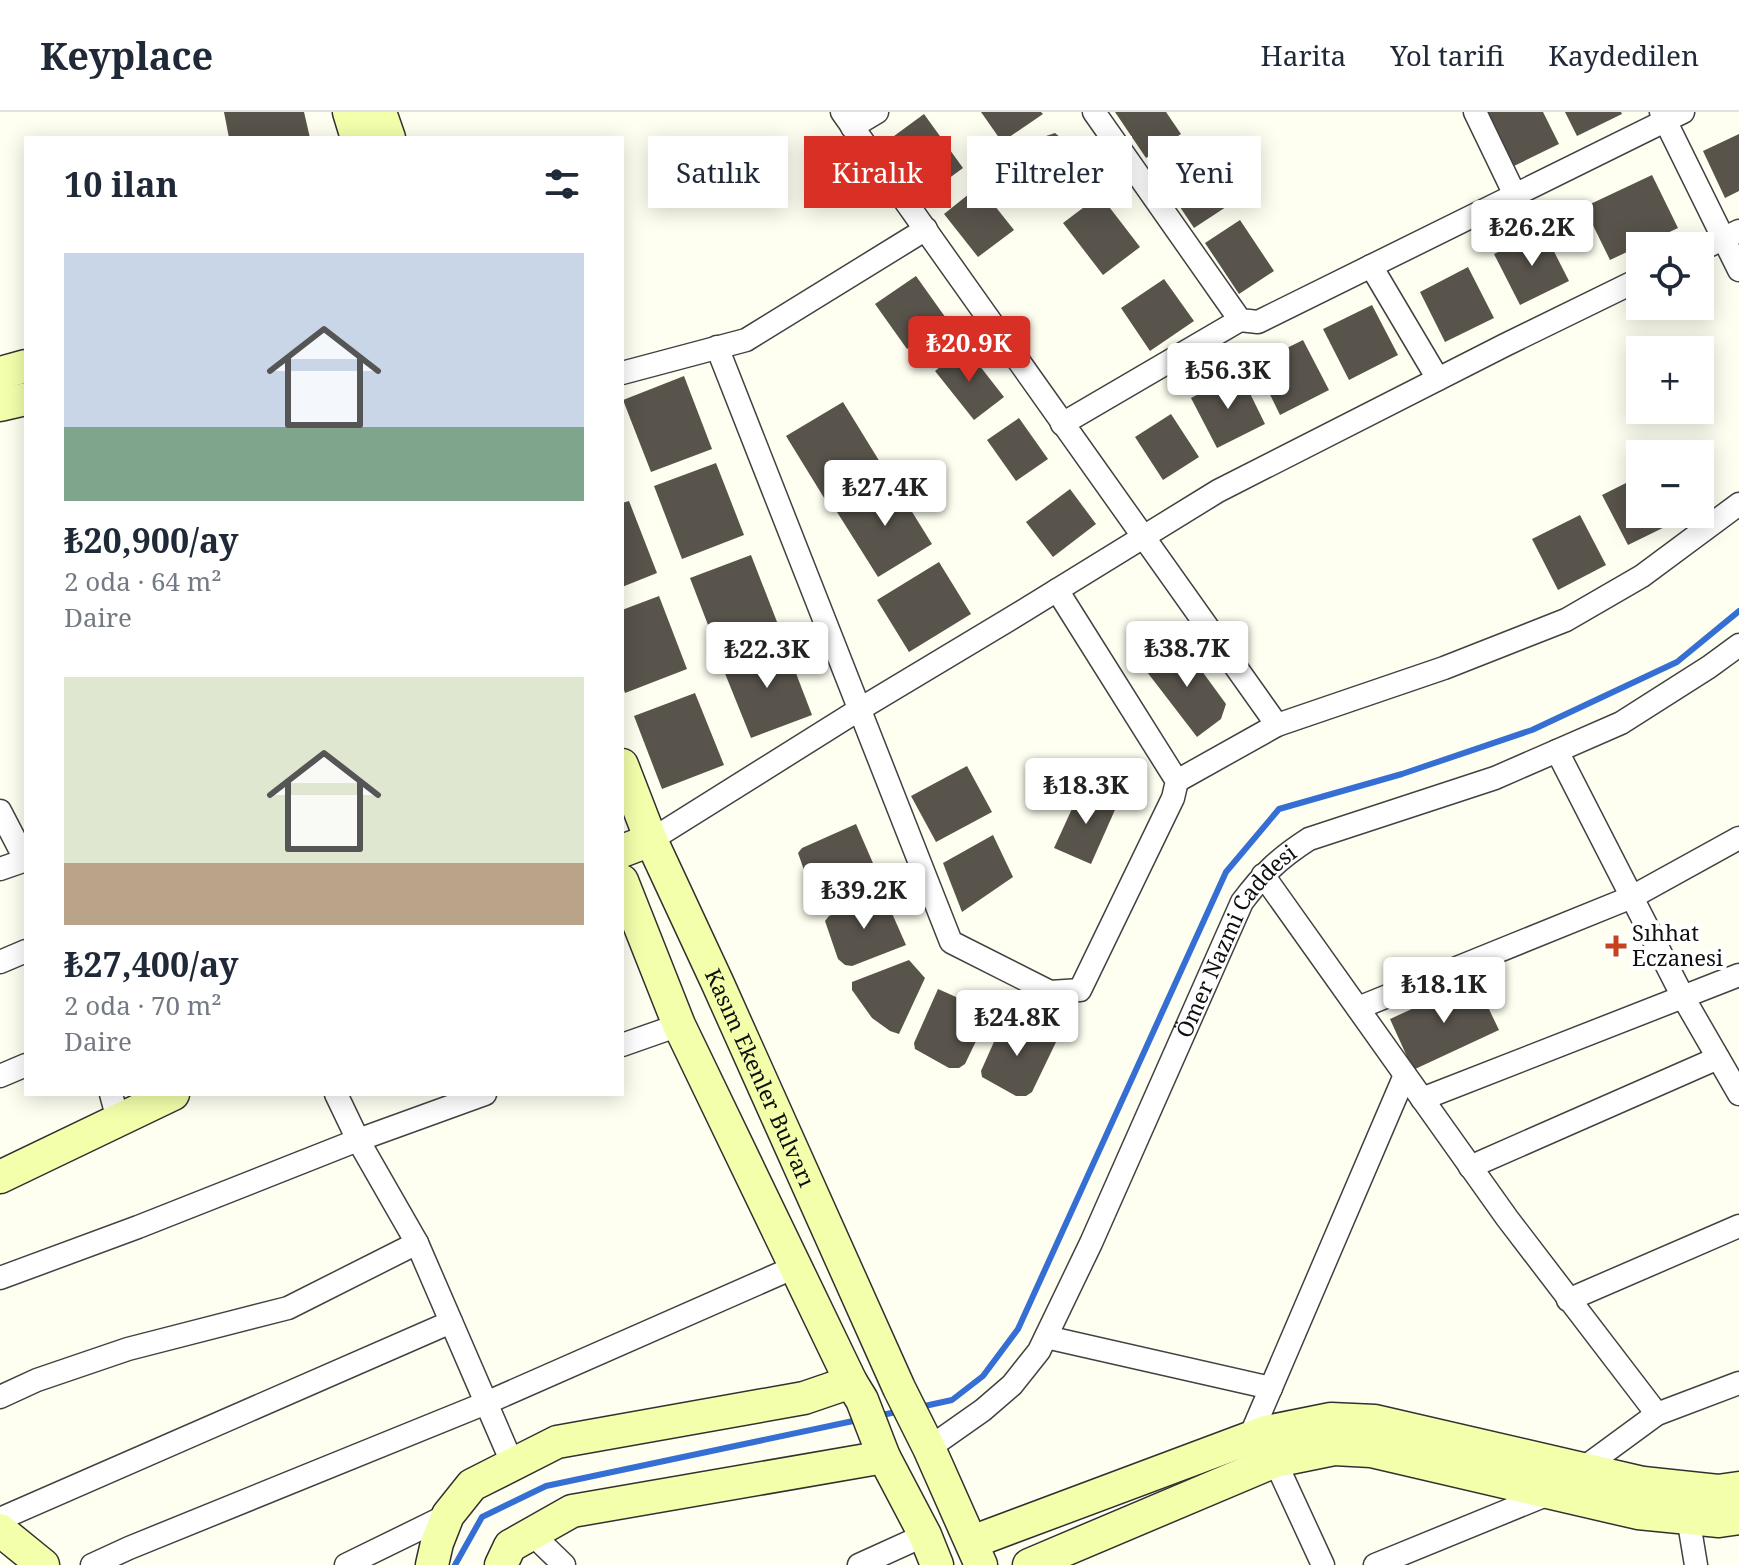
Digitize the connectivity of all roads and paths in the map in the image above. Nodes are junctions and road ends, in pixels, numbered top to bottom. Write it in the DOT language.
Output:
graph roads {
  1 [pos="349,112"];
  2 [pos="380,112"];
  3 [pos="877,112"];
  4 [pos="1094,112"];
  5 [pos="1475,112"];
  6 [pos="1670,115"];
  7 [pos="847,120"];
  8 [pos="356,136"];
  9 [pos="388,136"];
  10 [pos="1515,195"];
  11 [pos="926,229"];
  12 [pos="1731,235"];
  13 [pos="1371,266"];
  14 [pos="1739,270"];
  15 [pos="1626,286"];
  16 [pos="1240,320"];
  17 [pos="717,347"];
  18 [pos="24,367"];
  19 [pos="624,372"];
  20 [pos="0,373"];
  21 [pos="1438,379"];
  22 [pos="24,399"];
  23 [pos="0,405"];
  24 [pos="1062,424"];
  25 [pos="1739,504"];
  26 [pos="1143,538"];
  27 [pos="1057,590"];
  28 [pos="1739,645"];
  29 [pos="860,709"];
  30 [pos="1277,725"];
  31 [pos="1557,751"];
  32 [pos="624,776"];
  33 [pos="1177,781"];
  34 [pos="0,811"];
  35 [pos="1739,838"];
  36 [pos="637,846"];
  37 [pos="24,857"];
  38 [pos="24,862"];
  39 [pos="0,869"];
  40 [pos="1263,875"];
  41 [pos="624,886"];
  42 [pos="1632,897"];
  43 [pos="24,952"];
  44 [pos="0,962"];
  45 [pos="1739,975"];
  46 [pos="1683,997"];
  47 [pos="1358,1008"];
  48 [pos="679,1025"];
  49 [pos="624,1044"];
  50 [pos="1718,1058"];
  51 [pos="24,1066"];
  52 [pos="1405,1075"];
  53 [pos="0,1076"];
  54 [pos="1738,1091"];
  55 [pos="164,1096"];
  56 [pos="337,1096"];
  57 [pos="479,1096"];
  58 [pos="1422,1099"];
  59 [pos="114,1107"];
  60 [pos="358,1140"];
  61 [pos="1470,1167"];
  62 [pos="0,1177"];
  63 [pos="1739,1226"];
  64 [pos="417,1243"];
  65 [pos="795,1267"];
  66 [pos="0,1278"];
  67 [pos="1568,1300"];
  68 [pos="451,1322"];
  69 [pos="1046,1337"];
  70 [pos="1739,1383"];
  71 [pos="1271,1388"];
  72 [pos="856,1391"];
  73 [pos="0,1397"];
  74 [pos="486,1403"];
  75 [pos="1657,1414"];
  76 [pos="1249,1439"];
  77 [pos="926,1443"];
  78 [pos="881,1449"];
  79 [pos="1275,1461"];
  80 [pos="513,1465"];
  81 [pos="1582,1469"];
  82 [pos="1739,1488"];
  83 [pos="1551,1493"];
  84 [pos="448,1515"];
  85 [pos="1688,1517"];
  86 [pos="1739,1518"];
  87 [pos="0,1519"];
  88 [pos="0,1530"];
  89 [pos="532,1534"];
  90 [pos="925,1535"];
  91 [pos="977,1554"];
  92 [pos="43,1565"];
  93 [pos="92,1565"];
  94 [pos="346,1565"];
  95 [pos="432,1565"];
  96 [pos="501,1565"];
  97 [pos="564,1565"];
  98 [pos="859,1565"];
  99 [pos="937,1565"];
  100 [pos="1029,1565"];
  101 [pos="1323,1565"];
  102 [pos="1375,1565"];
  103 [pos="1696,1565"];
  1 -- 8 [label="street"];
  2 -- 9 [label="street"];
  3 -- 7 [label="street"];
  4 -- 16 [label="street"];
  5 -- 10 [label="street"];
  6 -- 10 [label="street"];
  6 -- 12 [label="street"];
  7 -- 11 [label="street"];
  10 -- 13 [label="street"];
  11 -- 17 [label="street"];
  11 -- 24 [label="street"];
  12 -- 14 [label="street"];
  13 -- 16 [label="street"];
  13 -- 21 [label="street"];
  15 -- 21 [label="street"];
  16 -- 24 [label="street"];
  17 -- 19 [label="street"];
  17 -- 29 [label="street"];
  18 -- 20 [label="street"];
  21 -- 26 [label="street"];
  22 -- 23 [label="street"];
  24 -- 26 [label="street"];
  25 -- 30 [label="street"];
  26 -- 27 [label="street"];
  26 -- 30 [label="street"];
  27 -- 29 [label="street"];
  27 -- 33 [label="street"];
  28 -- 31 [label="street, Ömer Nazmi Caddesi"];
  29 -- 33 [label="street"];
  29 -- 36 [label="street"];
  30 -- 33 [label="street"];
  31 -- 40 [label="street, Ömer Nazmi Caddesi"];
  31 -- 42 [label="street"];
  32 -- 36 [label="street, Kasım Ekenler Bulvarı"];
  34 -- 37 [label="street"];
  35 -- 42 [label="street"];
  36 -- 77 [label="street, Kasım Ekenler Bulvarı"];
  38 -- 39 [label="street"];
  40 -- 47 [label="street"];
  40 -- 69 [label="street, Ömer Nazmi Caddesi"];
  41 -- 48 [label="street"];
  42 -- 46 [label="street"];
  42 -- 47 [label="street"];
  43 -- 44 [label="street"];
  45 -- 46 [label="street"];
  46 -- 50 [label="street"];
  46 -- 58 [label="street"];
  47 -- 52 [label="street"];
  48 -- 49 [label="street"];
  48 -- 65 [label="street"];
  50 -- 54 [label="street"];
  50 -- 61 [label="street"];
  51 -- 53 [label="street"];
  52 -- 58 [label="street"];
  52 -- 71 [label="street"];
  55 -- 59 [label="street"];
  56 -- 60 [label="street"];
  57 -- 60 [label="street"];
  58 -- 61 [label="street"];
  59 -- 62 [label="street"];
  60 -- 64 [label="street"];
  60 -- 66 [label="street"];
  61 -- 67 [label="street"];
  63 -- 67 [label="street"];
  64 -- 68 [label="street"];
  64 -- 73 [label="street"];
  65 -- 72 [label="street"];
  65 -- 74 [label="street"];
  67 -- 75 [label="street"];
  68 -- 74 [label="street"];
  68 -- 87 [label="street"];
  69 -- 71 [label="street"];
  69 -- 77 [label="street, Ömer Nazmi Caddesi"];
  70 -- 75 [label="street"];
  71 -- 76 [label="street"];
  72 -- 78 [label="street"];
  72 -- 80 [label="street"];
  74 -- 80 [label="street"];
  74 -- 93 [label="street"];
  75 -- 81 [label="street"];
  76 -- 81 [label="street"];
  76 -- 91 [label="street"];
  77 -- 91 [label="street"];
  78 -- 89 [label="street"];
  78 -- 90 [label="street"];
  79 -- 83 [label="street"];
  79 -- 100 [label="street"];
  79 -- 101 [label="street"];
  80 -- 84 [label="street"];
  81 -- 82 [label="street"];
  83 -- 85 [label="street"];
  83 -- 102 [label="street"];
  84 -- 94 [label="street"];
  84 -- 95 [label="street"];
  85 -- 86 [label="street"];
  85 -- 103 [label="street"];
  88 -- 92 [label="street"];
  89 -- 96 [label="street"];
  89 -- 97 [label="street"];
  90 -- 98 [label="street"];
  90 -- 99 [label="street"];
}
